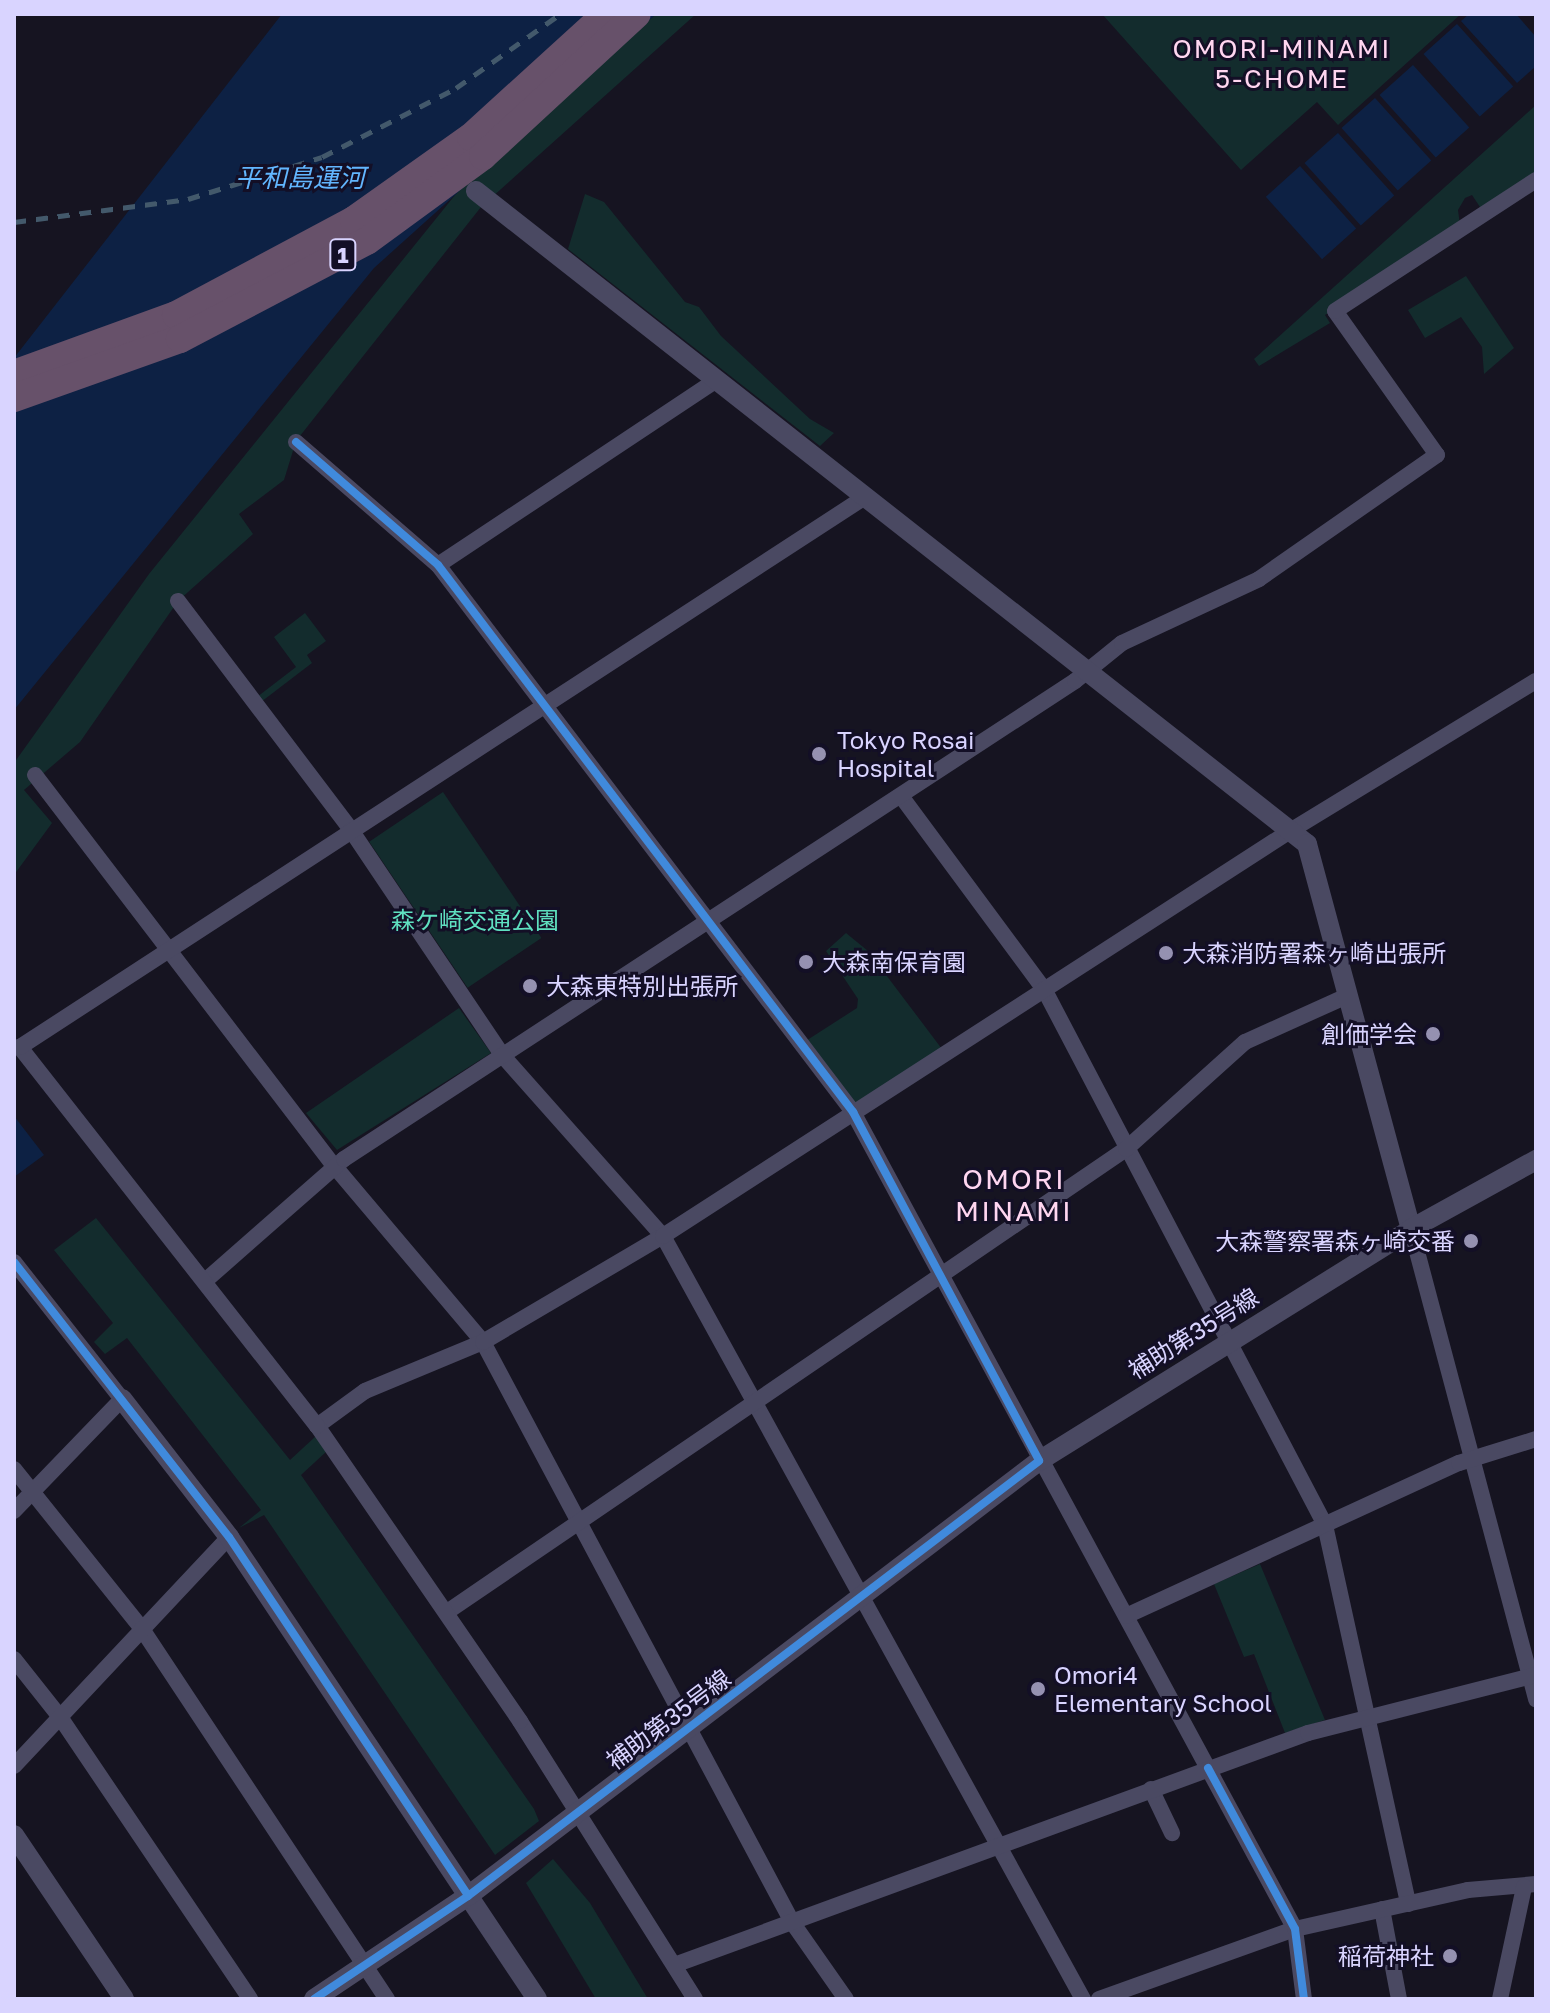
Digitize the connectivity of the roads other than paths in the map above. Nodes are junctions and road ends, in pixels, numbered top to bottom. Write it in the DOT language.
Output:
graph roads {
  1 [pos="626,18"];
  2 [pos="1536,180"];
  3 [pos="476,191"];
  4 [pos="14,374"];
  5 [pos="715,381"];
  6 [pos="14,398"];
  7 [pos="296,442"];
  8 [pos="862,499"];
  9 [pos="438,565"];
  10 [pos="178,601"];
  11 [pos="1088,672"];
  12 [pos="1536,681"];
  13 [pos="545,706"];
  14 [pos="35,775"];
  15 [pos="901,796"];
  16 [pos="351,830"];
  17 [pos="1290,831"];
  18 [pos="709,922"];
  19 [pos="165,951"];
  20 [pos="1044,989"];
  21 [pos="1349,995"];
  22 [pos="503,1056"];
  23 [pos="853,1112"];
  24 [pos="1126,1149"];
  25 [pos="1536,1160"];
  26 [pos="336,1168"];
  27 [pos="1411,1229"];
  28 [pos="663,1236"];
  29 [pos="14,1262"];
  30 [pos="941,1276"];
  31 [pos="205,1281"];
  32 [pos="483,1342"];
  33 [pos="1226,1343"];
  34 [pos="122,1399"];
  35 [pos="755,1401"];
  36 [pos="317,1426"];
  37 [pos="1536,1439"];
  38 [pos="1472,1459"];
  39 [pos="1039,1461"];
  40 [pos="14,1469"];
  41 [pos="32,1492"];
  42 [pos="14,1511"];
  43 [pos="580,1521"];
  44 [pos="1325,1525"];
  45 [pos="229,1537"];
  46 [pos="860,1597"];
  47 [pos="447,1612"];
  48 [pos="1126,1616"];
  49 [pos="142,1629"];
  50 [pos="14,1659"];
  51 [pos="1533,1676"];
  52 [pos="1536,1700"];
  53 [pos="1371,1716"];
  54 [pos="60,1717"];
  55 [pos="688,1728"];
  56 [pos="14,1766"];
  57 [pos="1208,1768"];
  58 [pos="1151,1789"];
  59 [pos="577,1814"];
  60 [pos="1172,1833"];
  61 [pos="14,1835"];
  62 [pos="999,1846"];
  63 [pos="1530,1886"];
  64 [pos="468,1896"];
  65 [pos="1408,1904"];
  66 [pos="1382,1909"];
  67 [pos="792,1922"];
  68 [pos="1295,1929"];
  69 [pos="677,1964"];
  70 [pos="365,1966"];
  71 [pos="124,1999"];
  72 [pos="250,1999"];
  73 [pos="314,1999"];
  74 [pos="387,1999"];
  75 [pos="537,1999"];
  76 [pos="695,1999"];
  77 [pos="846,1999"];
  78 [pos="1083,1999"];
  79 [pos="1099,1999"];
  80 [pos="1304,1999"];
  81 [pos="1399,1999"];
  82 [pos="1500,1999"];
  1 -- 4 [label="highway, 1"];
  1 -- 6 [label="highway, 1"];
  2 -- 11 [label="street"];
  3 -- 5 [label="street"];
  5 -- 8 [label="street"];
  5 -- 9 [label="street"];
  7 -- 9 [label="street"];
  8 -- 11 [label="street"];
  8 -- 13 [label="street"];
  9 -- 13 [label="street"];
  10 -- 16 [label="street"];
  11 -- 15 [label="street"];
  11 -- 17 [label="street"];
  12 -- 17 [label="street"];
  13 -- 16 [label="street"];
  13 -- 18 [label="street"];
  14 -- 19 [label="street"];
  15 -- 18 [label="street"];
  15 -- 20 [label="street"];
  16 -- 19 [label="street"];
  16 -- 22 [label="street"];
  17 -- 20 [label="street"];
  17 -- 21 [label="street"];
  18 -- 22 [label="street"];
  18 -- 23 [label="street"];
  19 -- 26 [label="street"];
  19 -- 31 [label="street"];
  20 -- 23 [label="street"];
  20 -- 24 [label="street"];
  21 -- 24 [label="street"];
  21 -- 27 [label="street"];
  22 -- 26 [label="street"];
  22 -- 28 [label="street"];
  23 -- 28 [label="street"];
  23 -- 30 [label="street"];
  24 -- 30 [label="street"];
  24 -- 33 [label="street"];
  25 -- 27 [label="street, 補助第35号線"];
  26 -- 31 [label="street"];
  26 -- 32 [label="street"];
  27 -- 33 [label="street, 補助第35号線"];
  27 -- 38 [label="street"];
  28 -- 32 [label="street"];
  28 -- 35 [label="street"];
  29 -- 34 [label="street"];
  30 -- 35 [label="street"];
  30 -- 39 [label="street"];
  31 -- 36 [label="street"];
  32 -- 36 [label="street"];
  32 -- 43 [label="street"];
  33 -- 39 [label="street, 補助第35号線"];
  33 -- 44 [label="street"];
  34 -- 41 [label="street"];
  34 -- 45 [label="street"];
  35 -- 43 [label="street"];
  35 -- 46 [label="street"];
  36 -- 47 [label="street"];
  37 -- 38 [label="street"];
  38 -- 44 [label="street"];
  38 -- 51 [label="street"];
  39 -- 46 [label="street, 補助第35号線"];
  39 -- 48 [label="street"];
  40 -- 41 [label="street"];
  41 -- 42 [label="street"];
  41 -- 49 [label="street"];
  43 -- 47 [label="street"];
  43 -- 55 [label="street"];
  44 -- 48 [label="street"];
  44 -- 53 [label="street"];
  45 -- 49 [label="street"];
  45 -- 64 [label="street"];
  46 -- 55 [label="street, 補助第35号線"];
  46 -- 62 [label="street"];
  47 -- 59 [label="street"];
  48 -- 57 [label="street"];
  49 -- 54 [label="street"];
  49 -- 70 [label="street"];
  50 -- 54 [label="street"];
  51 -- 52 [label="street"];
  51 -- 53 [label="street"];
  53 -- 57 [label="street"];
  53 -- 65 [label="street"];
  54 -- 56 [label="street"];
  54 -- 72 [label="street"];
  55 -- 59 [label="street, 補助第35号線"];
  55 -- 67 [label="street"];
  57 -- 58 [label="street"];
  57 -- 68 [label="street"];
  58 -- 60 [label="street"];
  58 -- 62 [label="street"];
  59 -- 64 [label="street, 補助第35号線"];
  59 -- 69 [label="street"];
  61 -- 71 [label="street"];
  62 -- 67 [label="street"];
  62 -- 78 [label="street"];
  63 -- 65 [label="street"];
  63 -- 82 [label="street"];
  64 -- 70 [label="street, 補助第35号線"];
  64 -- 75 [label="street"];
  65 -- 66 [label="street"];
  66 -- 68 [label="street"];
  66 -- 81 [label="street"];
  67 -- 69 [label="street"];
  67 -- 77 [label="street"];
  68 -- 79 [label="street"];
  68 -- 80 [label="street"];
  69 -- 76 [label="street"];
  70 -- 73 [label="street, 補助第35号線"];
  70 -- 74 [label="street"];
}
